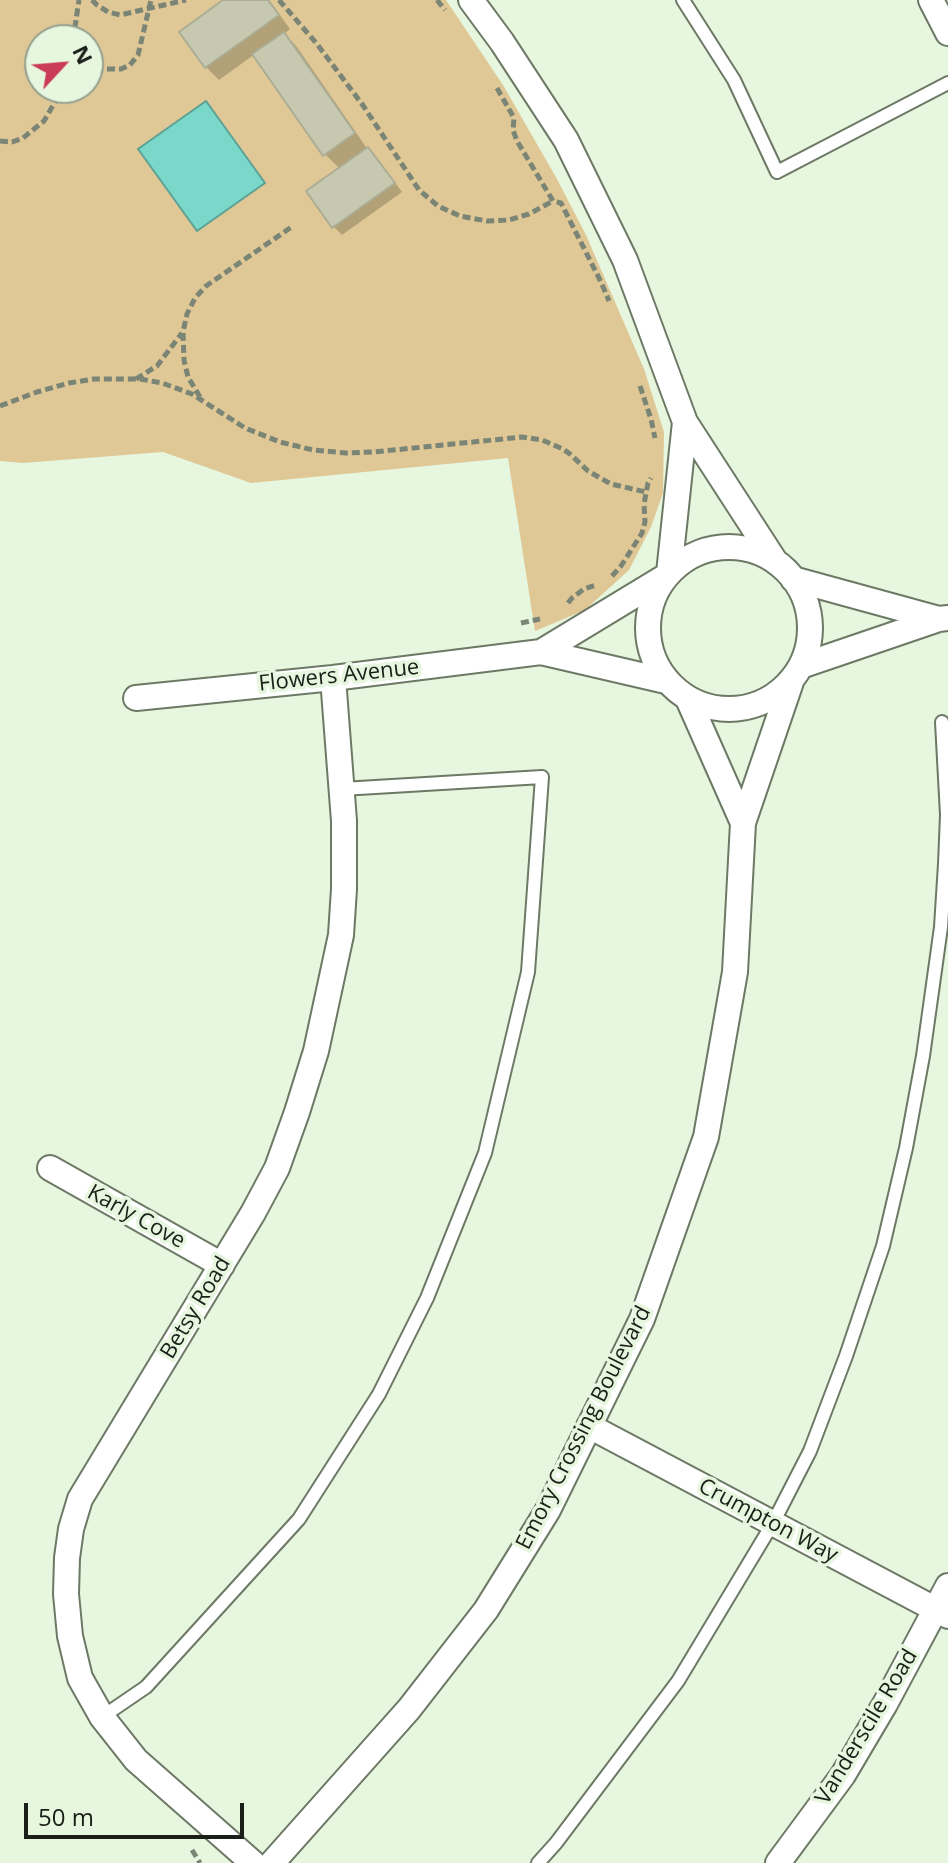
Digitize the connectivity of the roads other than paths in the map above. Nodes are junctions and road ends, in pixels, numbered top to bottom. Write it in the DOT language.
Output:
graph roads {
  1 [pos="471,0"];
  2 [pos="683,0"];
  3 [pos="931,0"];
  4 [pos="948,33"];
  5 [pos="948,83"];
  6 [pos="685,422"];
  7 [pos="775,561"];
  8 [pos="667,575"];
  9 [pos="793,579"];
  10 [pos="944,618"];
  11 [pos="541,652"];
  12 [pos="796,674"];
  13 [pos="333,678"];
  14 [pos="666,681"];
  15 [pos="136,698"];
  16 [pos="688,699"];
  17 [pos="942,722"];
  18 [pos="342,789"];
  19 [pos="948,815"];
  20 [pos="743,823"];
  21 [pos="50,1168"];
  22 [pos="222,1265"];
  23 [pos="589,1426"];
  24 [pos="773,1523"];
  25 [pos="948,1586"];
  26 [pos="942,1613"];
  27 [pos="102,1717"];
  28 [pos="253,1863"];
  29 [pos="272,1863"];
  30 [pos="538,1863"];
  31 [pos="778,1863"];
  1 -- 6 [label="street"];
  2 -- 5 [label="lane"];
  3 -- 4 [label="street"];
  6 -- 7 [label="street"];
  6 -- 8 [label="street"];
  7 -- 8 [label="street"];
  7 -- 9 [label="street"];
  8 -- 11 [label="street, Flowers Avenue"];
  8 -- 14 [label="street"];
  9 -- 10 [label="street"];
  9 -- 12 [label="street"];
  10 -- 12 [label="street"];
  11 -- 13 [label="street, Flowers Avenue"];
  11 -- 14 [label="street, Flowers Avenue"];
  12 -- 16 [label="street"];
  12 -- 20 [label="street, Emory Crossing Boulevard"];
  13 -- 15 [label="street, Flowers Avenue"];
  13 -- 18 [label="street, Betsy Road"];
  14 -- 16 [label="street"];
  16 -- 20 [label="street, Emory Crossing Boulevard"];
  17 -- 19 [label="lane"];
  18 -- 22 [label="street, Betsy Road"];
  18 -- 27 [label="lane"];
  19 -- 24 [label="lane"];
  20 -- 23 [label="street, Emory Crossing Boulevard"];
  21 -- 22 [label="street, Karly Cove"];
  22 -- 27 [label="street, Betsy Road"];
  23 -- 24 [label="street, Crumpton Way"];
  23 -- 29 [label="street, Emory Crossing Boulevard"];
  24 -- 26 [label="street, Crumpton Way"];
  24 -- 30 [label="lane"];
  25 -- 26 [label="street, Vanderscile Road"];
  26 -- 31 [label="street, Vanderscile Road"];
  27 -- 28 [label="street, Betsy Road"];
}
